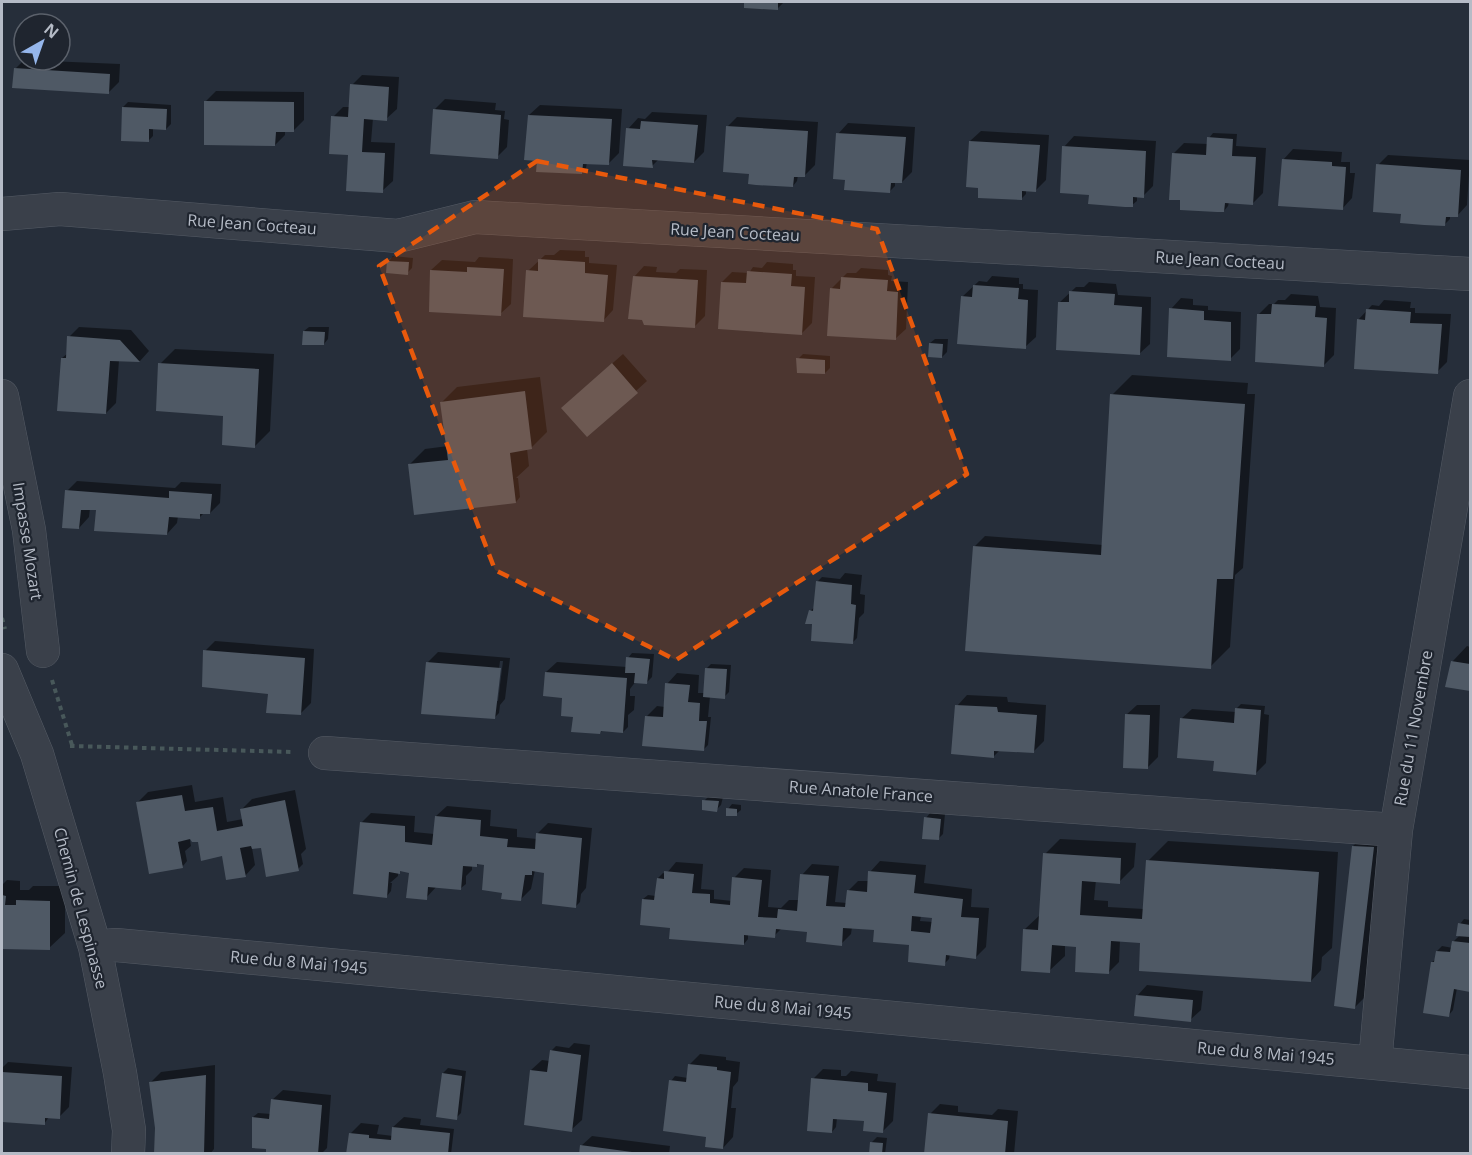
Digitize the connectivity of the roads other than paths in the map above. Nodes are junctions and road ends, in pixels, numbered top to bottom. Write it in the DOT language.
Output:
graph roads {
  1 [pos="2,214"];
  2 [pos="1470,274"];
  3 [pos="2,396"];
  4 [pos="1470,396"];
  5 [pos="15,538"];
  6 [pos="43,651"];
  7 [pos="2,670"];
  8 [pos="325,753"];
  9 [pos="1396,830"];
  10 [pos="95,947"];
  11 [pos="1376,1063"];
  12 [pos="1470,1072"];
  13 [pos="129,1154"];
  1 -- 2 [label="street, Rue Jean Cocteau"];
  3 -- 5 [label="street, Impasse Mozart"];
  4 -- 9 [label="street, Rue du 11 Novembre"];
  5 -- 6 [label="street, Impasse Mozart"];
  7 -- 10 [label="street, Chemin de Lespinasse"];
  8 -- 9 [label="street, Rue Anatole France"];
  9 -- 11 [label="street, Rue du 11 Novembre"];
  10 -- 11 [label="street, Rue du 8 Mai 1945"];
  10 -- 13 [label="street, Chemin de Lespinasse"];
  11 -- 12 [label="street, Rue du 8 Mai 1945"];
}
